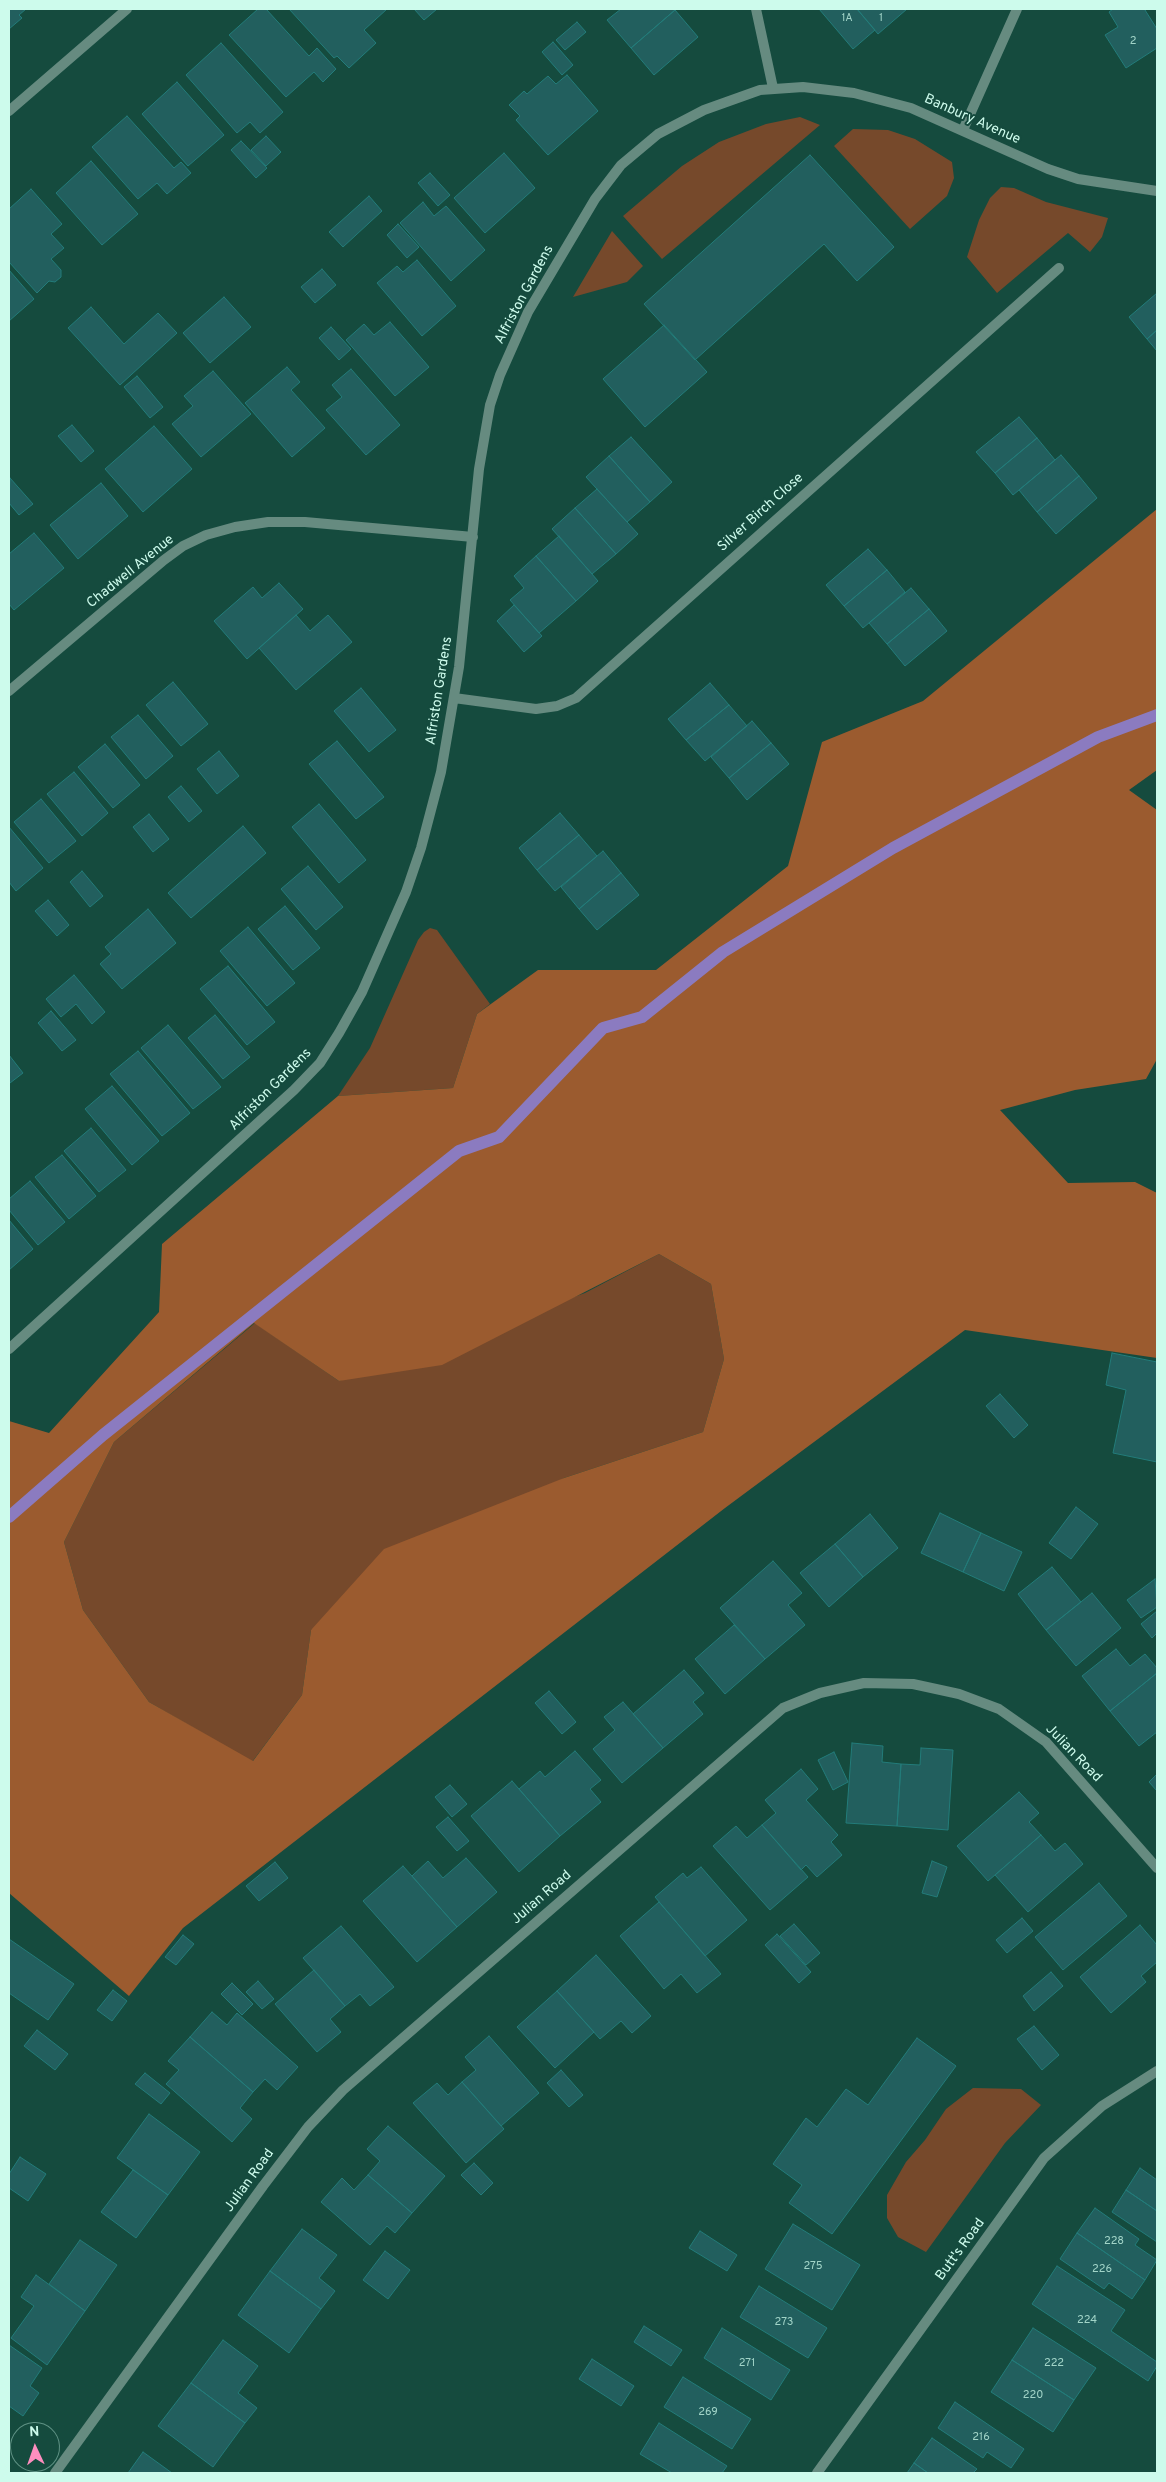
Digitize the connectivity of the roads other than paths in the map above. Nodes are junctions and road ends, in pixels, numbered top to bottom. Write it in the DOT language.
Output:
graph roads {
  1 [pos="127,9"];
  2 [pos="756,9"];
  3 [pos="1017,9"];
  4 [pos="773,88"];
  5 [pos="9,111"];
  6 [pos="963,130"];
  7 [pos="1157,191"];
  8 [pos="1059,268"];
  9 [pos="473,537"];
  10 [pos="9,691"];
  11 [pos="454,698"];
  12 [pos="9,1349"];
  13 [pos="1157,1868"];
  14 [pos="1157,2071"];
  15 [pos="55,2473"];
  16 [pos="817,2473"];
  1 -- 5 [label="street"];
  2 -- 4 [label="street"];
  3 -- 6 [label="street"];
  4 -- 6 [label="street, Banbury Avenue"];
  4 -- 9 [label="street, Alfriston Gardens"];
  6 -- 7 [label="street, Banbury Avenue"];
  8 -- 11 [label="street, Silver Birch Close"];
  9 -- 10 [label="street, Chadwell Avenue"];
  9 -- 11 [label="street, Alfriston Gardens"];
  11 -- 12 [label="street, Alfriston Gardens"];
  13 -- 15 [label="street, Julian Road"];
  14 -- 16 [label="street, Butt's Road"];
}
